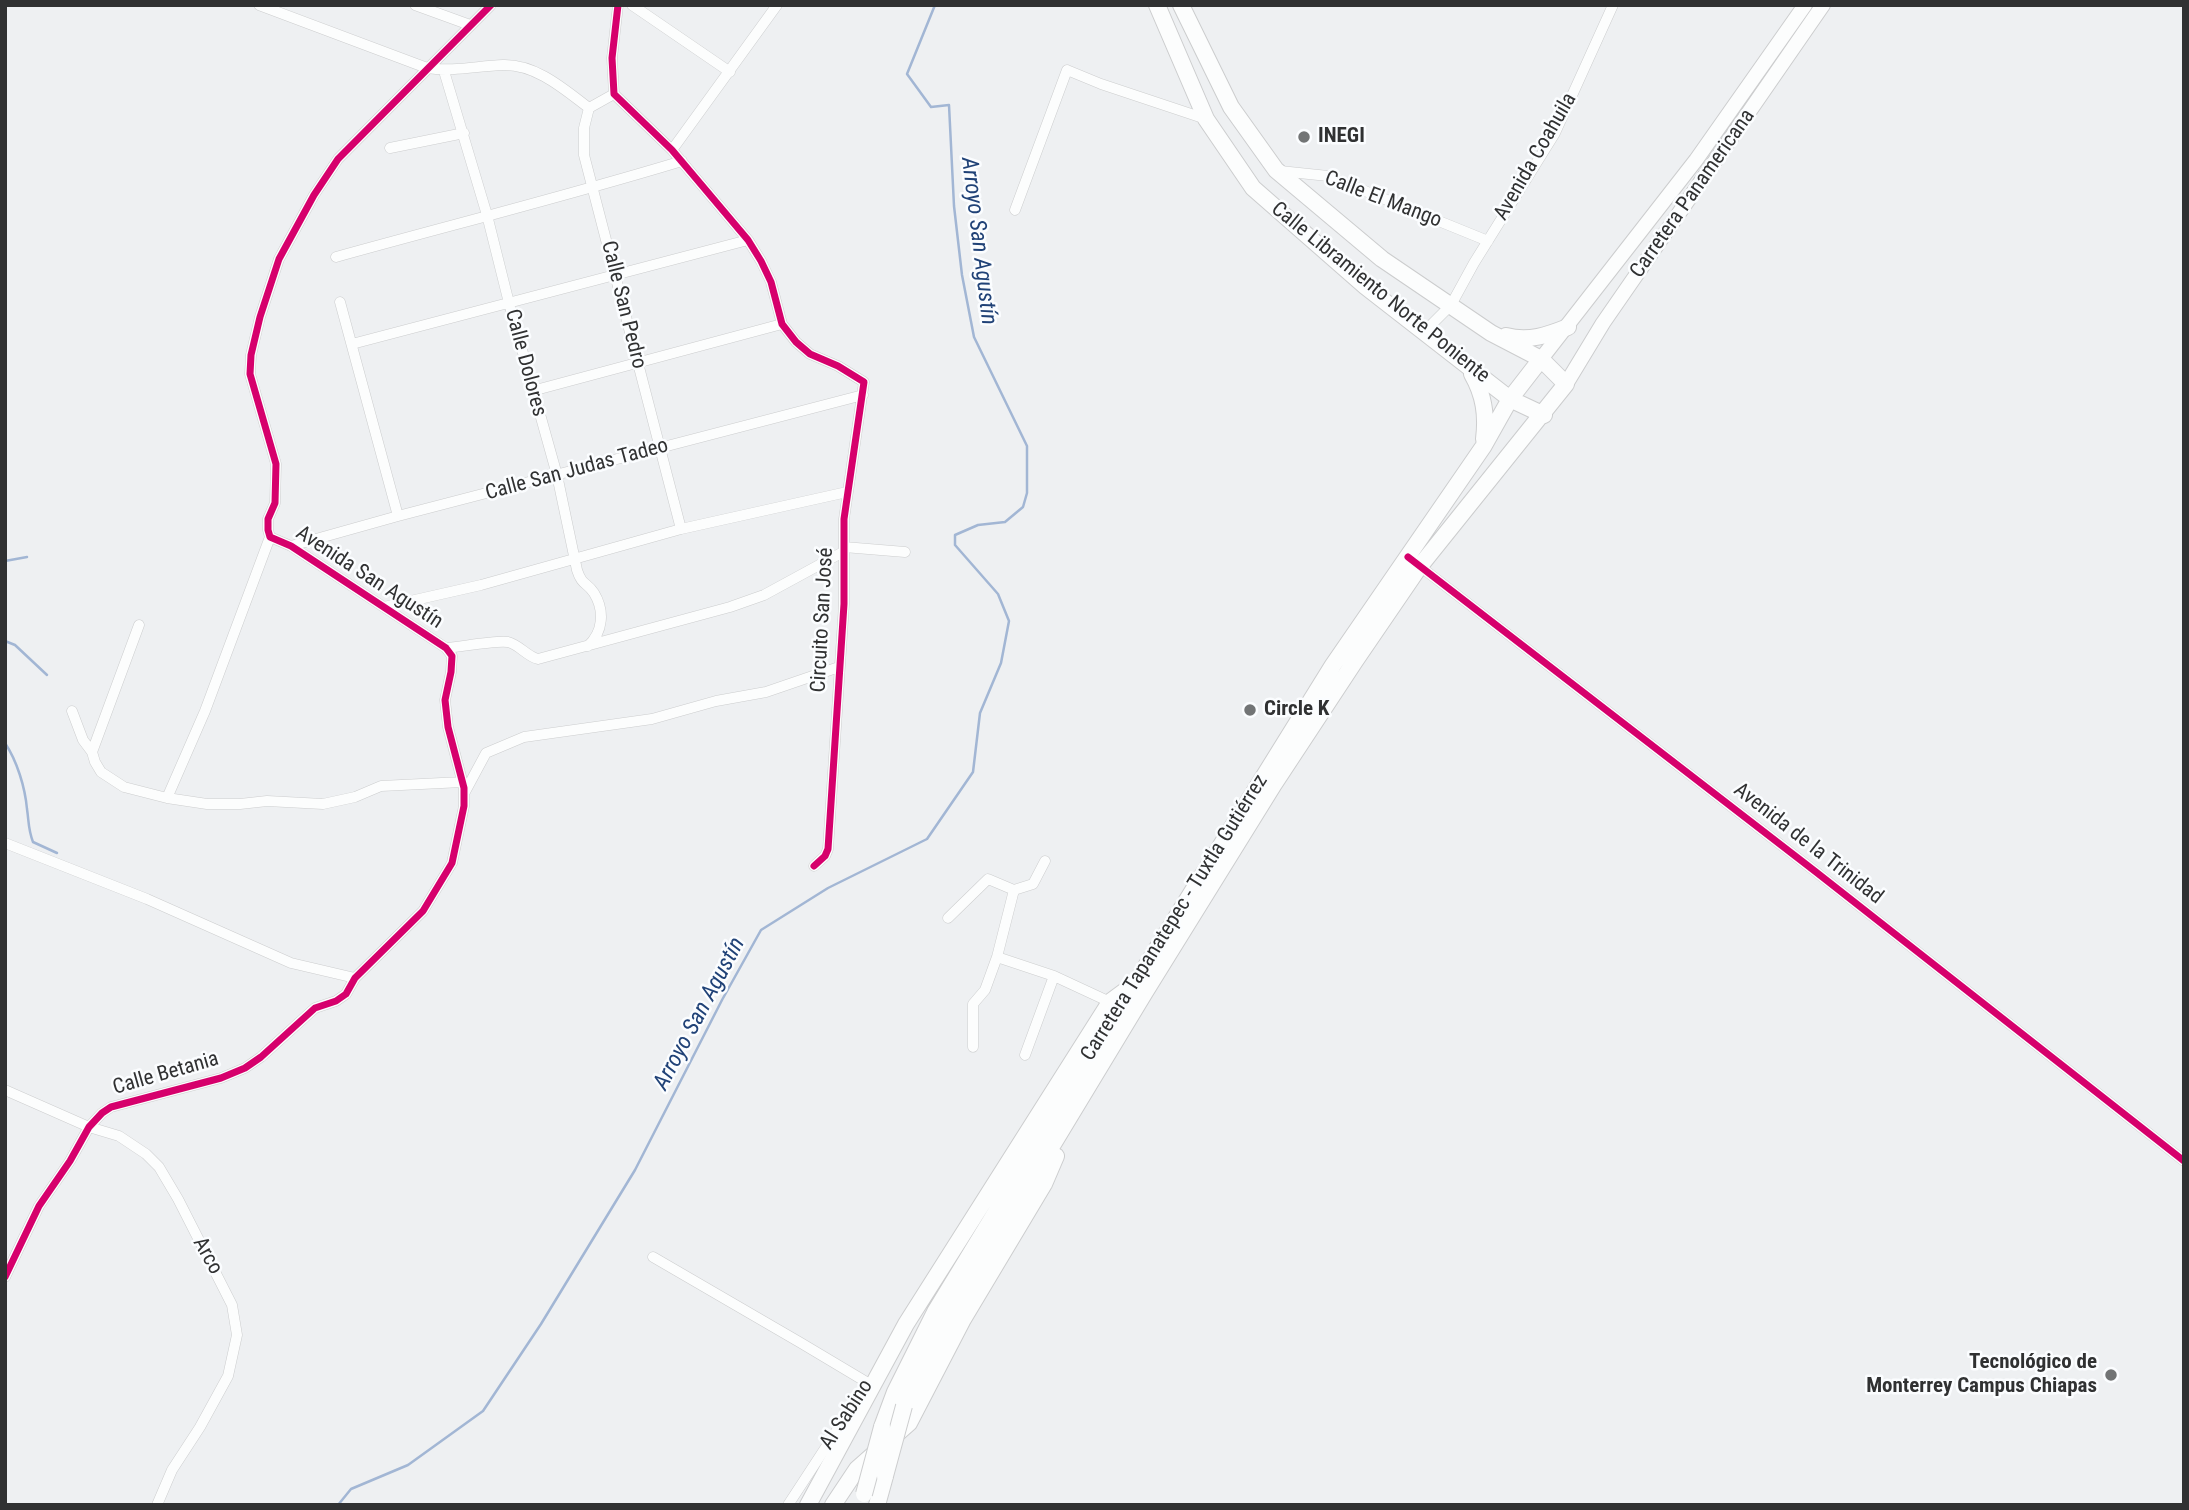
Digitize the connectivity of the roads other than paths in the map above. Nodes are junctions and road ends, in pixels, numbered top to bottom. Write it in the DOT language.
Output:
graph roads {
  1 [pos="259,5"];
  2 [pos="415,5"];
  3 [pos="491,5"];
  4 [pos="618,5"];
  5 [pos="632,5"];
  6 [pos="762,5"];
  7 [pos="1157,5"];
  8 [pos="1181,5"];
  9 [pos="1613,5"];
  10 [pos="1805,5"];
  11 [pos="1823,5"];
  12 [pos="774,9"];
  13 [pos="470,25"];
  14 [pos="428,68"];
  15 [pos="444,71"];
  16 [pos="730,72"];
  17 [pos="614,94"];
  18 [pos="589,108"];
  19 [pos="1206,119"];
  20 [pos="464,133"];
  21 [pos="390,148"];
  22 [pos="673,150"];
  23 [pos="682,161"];
  24 [pos="1276,170"];
  25 [pos="593,188"];
  26 [pos="1014,210"];
  27 [pos="487,215"];
  28 [pos="748,240"];
  29 [pos="1488,241"];
  30 [pos="335,257"];
  31 [pos="617,276"];
  32 [pos="340,302"];
  33 [pos="509,303"];
  34 [pos="1451,306"];
  35 [pos="782,324"];
  36 [pos="1568,327"];
  37 [pos="1420,329"];
  38 [pos="1491,332"];
  39 [pos="352,344"];
  40 [pos="1541,359"];
  41 [pos="638,363"];
  42 [pos="1467,365"];
  43 [pos="1566,384"];
  44 [pos="532,391"];
  45 [pos="863,395"];
  46 [pos="1510,399"];
  47 [pos="1544,415"];
  48 [pos="1483,447"];
  49 [pos="660,448"];
  50 [pos="556,475"];
  51 [pos="847,492"];
  52 [pos="398,516"];
  53 [pos="681,529"];
  54 [pos="270,537"];
  55 [pos="291,546"];
  56 [pos="844,550"];
  57 [pos="905,552"];
  58 [pos="576,559"];
  59 [pos="1414,562"];
  60 [pos="384,607"];
  61 [pos="139,625"];
  62 [pos="588,646"];
  63 [pos="446,648"];
  64 [pos="839,667"];
  65 [pos="72,710"];
  66 [pos="92,752"];
  67 [pos="463,788"];
  68 [pos="167,798"];
  69 [pos="5,843"];
  70 [pos="1045,862"];
  71 [pos="814,866"];
  72 [pos="1014,890"];
  73 [pos="948,918"];
  74 [pos="998,957"];
  75 [pos="1054,976"];
  76 [pos="355,978"];
  77 [pos="1135,984"];
  78 [pos="1111,1002"];
  79 [pos="973,1047"];
  80 [pos="1025,1055"];
  81 [pos="5,1090"];
  82 [pos="1077,1106"];
  83 [pos="89,1127"];
  84 [pos="2184,1161"];
  85 [pos="653,1257"];
  86 [pos="5,1278"];
  87 [pos="906,1324"];
  88 [pos="867,1383"];
  89 [pos="857,1469"];
  90 [pos="862,1499"];
  91 [pos="157,1505"];
  92 [pos="788,1505"];
  93 [pos="808,1505"];
  94 [pos="816,1505"];
  95 [pos="833,1505"];
  96 [pos="877,1505"];
  1 -- 14 [label="street"];
  2 -- 13 [label="street"];
  3 -- 13 [label="street, Avenida San Agustín"];
  4 -- 17 [label="street"];
  5 -- 16 [label="street"];
  6 -- 12 [label="street"];
  7 -- 19 [label="highway, Calle Libramiento Norte Poniente"];
  8 -- 24 [label="highway, Calle Libramiento Norte Poniente"];
  9 -- 29 [label="street, Avenida Coahuila"];
  10 -- 36 [label="main road, Carretera Panamericana"];
  11 -- 43 [label="main road, Carretera Panamericana"];
  12 -- 16 [label="street"];
  13 -- 14 [label="street, Avenida San Agustín"];
  14 -- 15 [label="street"];
  14 -- 54 [label="street, Avenida San Agustín"];
  15 -- 18 [label="street"];
  15 -- 20 [label="street, Calle Dolores"];
  16 -- 22 [label="street"];
  17 -- 18 [label="street"];
  17 -- 22 [label="street"];
  18 -- 25 [label="street, Calle San Pedro"];
  19 -- 26 [label="street"];
  19 -- 37 [label="highway, Calle Libramiento Norte Poniente"];
  20 -- 21 [label="street"];
  20 -- 27 [label="street, Calle Dolores"];
  22 -- 23 [label="street"];
  23 -- 25 [label="street"];
  23 -- 28 [label="street"];
  24 -- 29 [label="street, Calle El Mango"];
  24 -- 34 [label="highway, Calle Libramiento Norte Poniente"];
  25 -- 27 [label="street"];
  25 -- 31 [label="street, Calle San Pedro"];
  27 -- 30 [label="street"];
  27 -- 33 [label="street, Calle Dolores"];
  28 -- 31 [label="street"];
  28 -- 35 [label="street"];
  29 -- 34 [label="street, Avenida Coahuila"];
  31 -- 33 [label="street"];
  31 -- 41 [label="street, Calle San Pedro"];
  32 -- 39 [label="street"];
  33 -- 39 [label="street"];
  33 -- 44 [label="street, Calle Dolores"];
  34 -- 37 [label="street"];
  34 -- 38 [label="highway, Calle Libramiento Norte Poniente"];
  35 -- 41 [label="street"];
  35 -- 45 [label="street, Circuito San José"];
  36 -- 38 [label="highway"];
  36 -- 40 [label="main road, Carretera Panamericana"];
  37 -- 42 [label="highway, Calle Libramiento Norte Poniente"];
  38 -- 40 [label="highway, Calle Libramiento Norte Poniente"];
  39 -- 52 [label="street"];
  40 -- 43 [label="highway, Calle Libramiento Norte Poniente"];
  40 -- 46 [label="highway, Carretera Tapanatepec - Tuxtla Gutiérrez"];
  41 -- 44 [label="street"];
  41 -- 49 [label="street, Calle San Pedro"];
  42 -- 46 [label="highway, Calle Libramiento Norte Poniente"];
  42 -- 48 [label="highway"];
  43 -- 47 [label="highway, Carretera Tapanatepec - Tuxtla Gutiérrez"];
  44 -- 50 [label="street, Calle Dolores"];
  45 -- 49 [label="street, Calle San Judas Tadeo"];
  45 -- 51 [label="street, Circuito San José"];
  46 -- 47 [label="highway, Calle Libramiento Norte Poniente"];
  46 -- 48 [label="highway, Carretera Tapanatepec - Tuxtla Gutiérrez"];
  47 -- 59 [label="highway, Carretera Tapanatepec - Tuxtla Gutiérrez"];
  48 -- 59 [label="highway, Carretera Tapanatepec - Tuxtla Gutiérrez"];
  49 -- 50 [label="street, Calle San Judas Tadeo"];
  49 -- 53 [label="street, Calle San Pedro"];
  50 -- 52 [label="street, Calle San Judas Tadeo"];
  50 -- 58 [label="street, Calle Dolores"];
  51 -- 53 [label="street"];
  51 -- 56 [label="street, Circuito San José"];
  52 -- 55 [label="street, Calle San Judas Tadeo"];
  53 -- 58 [label="street"];
  54 -- 55 [label="street, Avenida San Agustín"];
  54 -- 68 [label="street"];
  55 -- 60 [label="street, Avenida San Agustín"];
  56 -- 57 [label="street"];
  56 -- 62 [label="street"];
  56 -- 64 [label="street, Circuito San José"];
  58 -- 60 [label="street"];
  58 -- 62 [label="street, Calle Dolores"];
  59 -- 77 [label="highway, Carretera Tapanatepec - Tuxtla Gutiérrez"];
  59 -- 82 [label="highway, Carretera Tapanatepec - Tuxtla Gutiérrez"];
  59 -- 84 [label="street, Avenida de la Trinidad"];
  60 -- 63 [label="street, Avenida San Agustín"];
  61 -- 66 [label="street"];
  62 -- 63 [label="street"];
  63 -- 67 [label="street, Avenida San Agustín"];
  64 -- 67 [label="street"];
  64 -- 71 [label="street, Circuito San José"];
  65 -- 66 [label="street"];
  66 -- 68 [label="street"];
  67 -- 68 [label="street"];
  67 -- 76 [label="street, Avenida San Agustín"];
  69 -- 76 [label="street"];
  70 -- 72 [label="street"];
  72 -- 73 [label="street"];
  72 -- 74 [label="street"];
  74 -- 75 [label="street"];
  74 -- 79 [label="street"];
  75 -- 78 [label="street"];
  75 -- 80 [label="street"];
  76 -- 83 [label="street, Calle Betania"];
  77 -- 78 [label="highway"];
  77 -- 90 [label="highway, Carretera Tapanatepec - Tuxtla Gutiérrez, bridge"];
  78 -- 87 [label="highway"];
  81 -- 83 [label="street, Arco"];
  82 -- 89 [label="highway"];
  82 -- 96 [label="highway, Carretera Tapanatepec - Tuxtla Gutiérrez, bridge"];
  83 -- 86 [label="street, Calle Betania"];
  83 -- 91 [label="street, Arco"];
  85 -- 88 [label="street"];
  87 -- 88 [label="street, Al Sabino"];
  87 -- 93 [label="highway"];
  88 -- 92 [label="street, Al Sabino"];
  89 -- 94 [label="highway"];
  89 -- 95 [label="highway"];
}
